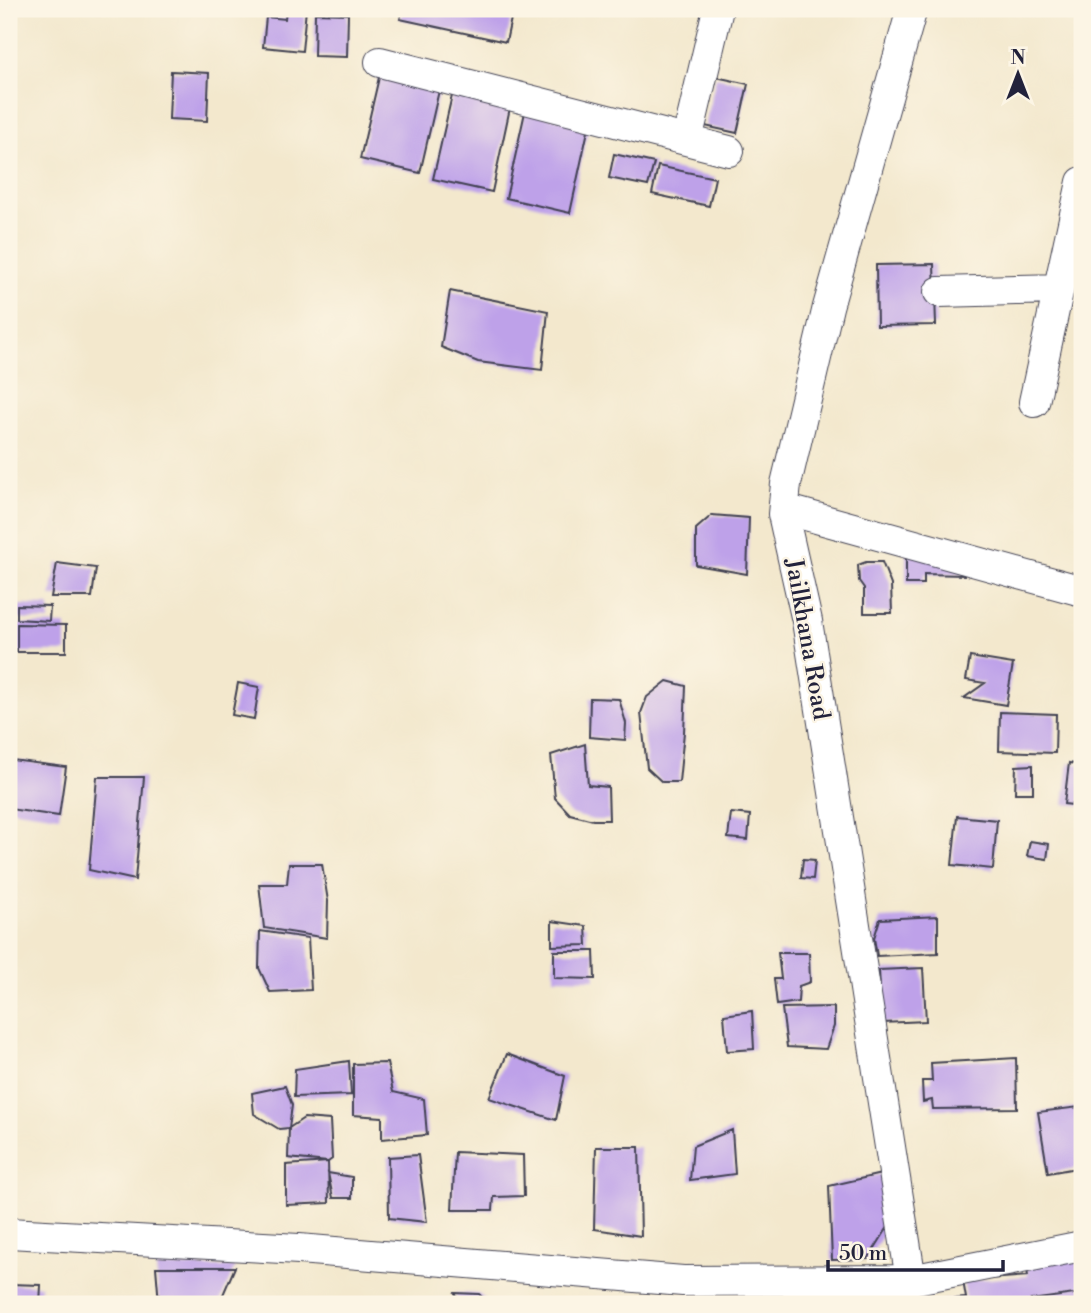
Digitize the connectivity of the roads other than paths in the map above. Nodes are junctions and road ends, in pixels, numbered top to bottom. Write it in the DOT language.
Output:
graph roads {
  1 [pos="718,9"];
  2 [pos="912,9"];
  3 [pos="380,62"];
  4 [pos="687,141"];
  5 [pos="729,151"];
  6 [pos="1082,182"];
  7 [pos="1059,289"];
  8 [pos="939,292"];
  9 [pos="1034,402"];
  10 [pos="784,509"];
  11 [pos="1082,591"];
  12 [pos="9,1233"];
  13 [pos="1082,1245"];
  14 [pos="911,1280"];
  1 -- 4 [label="street"];
  2 -- 10 [label="street, Jailkhana Road"];
  3 -- 4 [label="street"];
  4 -- 5 [label="street"];
  6 -- 7 [label="street"];
  7 -- 8 [label="street"];
  7 -- 9 [label="street"];
  10 -- 11 [label="street"];
  10 -- 14 [label="street, Jailkhana Road"];
  12 -- 14 [label="street"];
  13 -- 14 [label="street"];
}
